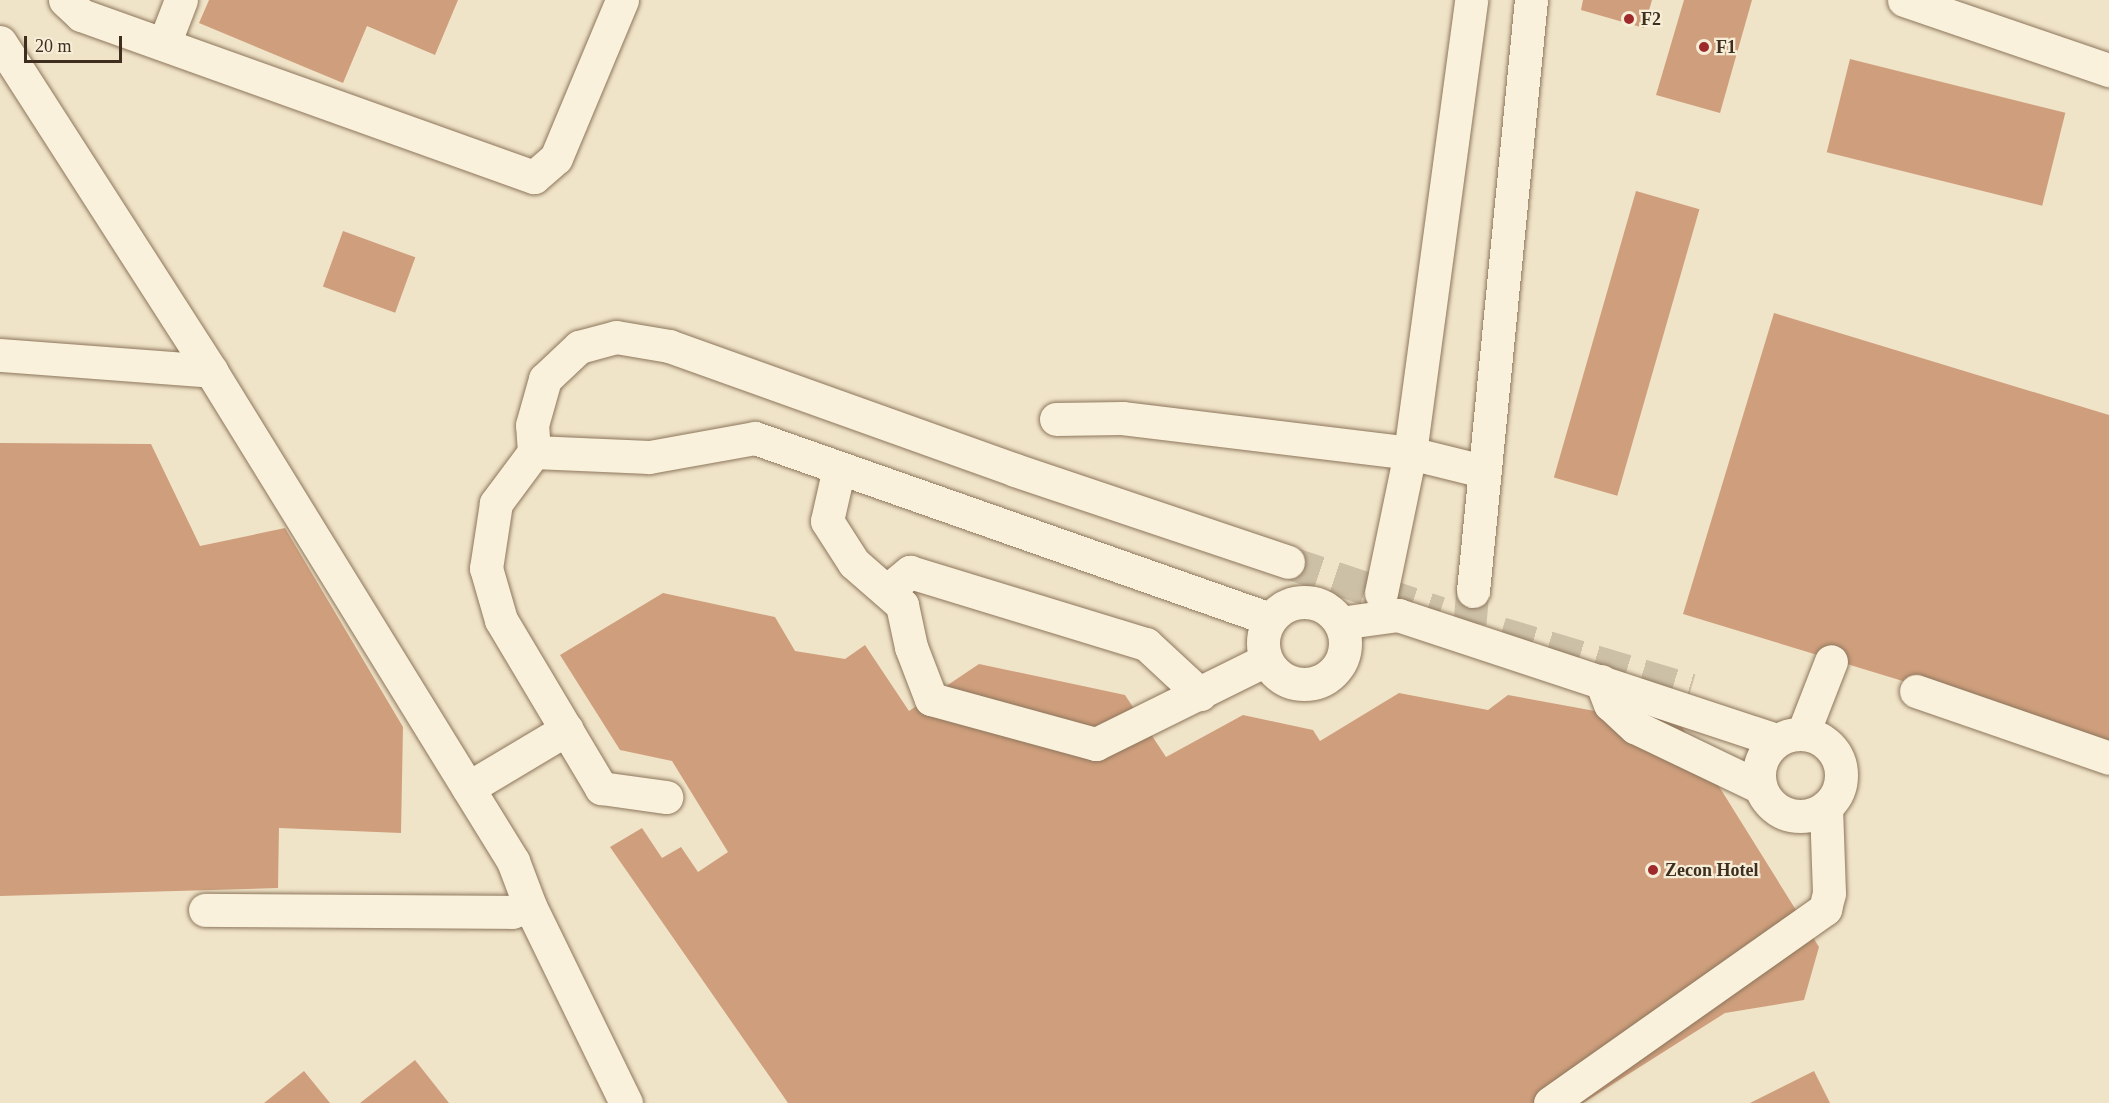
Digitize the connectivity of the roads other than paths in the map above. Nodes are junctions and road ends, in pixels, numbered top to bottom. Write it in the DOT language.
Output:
graph roads {
  1 [pos="65,0"];
  2 [pos="181,0"];
  3 [pos="622,0"];
  4 [pos="1471,0"];
  5 [pos="1531,0"];
  6 [pos="1904,0"];
  7 [pos="0,42"];
  8 [pos="164,44"];
  9 [pos="2109,70"];
  10 [pos="0,355"];
  11 [pos="211,371"];
  12 [pos="1056,419"];
  13 [pos="534,452"];
  14 [pos="1410,453"];
  15 [pos="839,468"];
  16 [pos="1483,471"];
  17 [pos="1288,562"];
  18 [pos="886,591"];
  19 [pos="1473,591"];
  20 [pos="1381,593"];
  21 [pos="1270,619"];
  22 [pos="1340,623"];
  23 [pos="1266,660"];
  24 [pos="1831,661"];
  25 [pos="1600,681"];
  26 [pos="1916,691"];
  27 [pos="1200,694"];
  28 [pos="567,729"];
  29 [pos="1790,737"];
  30 [pos="2109,758"];
  31 [pos="1760,787"];
  32 [pos="468,788"];
  33 [pos="666,797"];
  34 [pos="1826,807"];
  35 [pos="530,906"];
  36 [pos="205,910"];
  37 [pos="626,1103"];
  38 [pos="1550,1103"];
  1 -- 8 [label="street"];
  2 -- 8 [label="street"];
  3 -- 8 [label="street"];
  4 -- 14 [label="street"];
  5 -- 16 [label="street"];
  6 -- 9 [label="street"];
  7 -- 11 [label="street"];
  10 -- 11 [label="street"];
  11 -- 32 [label="street"];
  12 -- 14 [label="street"];
  13 -- 15 [label="street"];
  13 -- 17 [label="street"];
  13 -- 28 [label="street"];
  14 -- 16 [label="street"];
  14 -- 20 [label="street"];
  15 -- 18 [label="street"];
  15 -- 21 [label="street"];
  16 -- 19 [label="street"];
  18 -- 27 [label="street"];
  18 -- 27 [label="street"];
  21 -- 22 [label="street"];
  21 -- 23 [label="street"];
  22 -- 23 [label="street"];
  22 -- 25 [label="street"];
  23 -- 27 [label="street"];
  24 -- 29 [label="street"];
  25 -- 29 [label="street"];
  25 -- 31 [label="street"];
  26 -- 30 [label="street"];
  28 -- 32 [label="street"];
  28 -- 33 [label="street"];
  29 -- 31 [label="street"];
  29 -- 34 [label="street"];
  31 -- 34 [label="street"];
  32 -- 35 [label="street"];
  34 -- 38 [label="street"];
  35 -- 36 [label="street"];
  35 -- 37 [label="street"];
}
